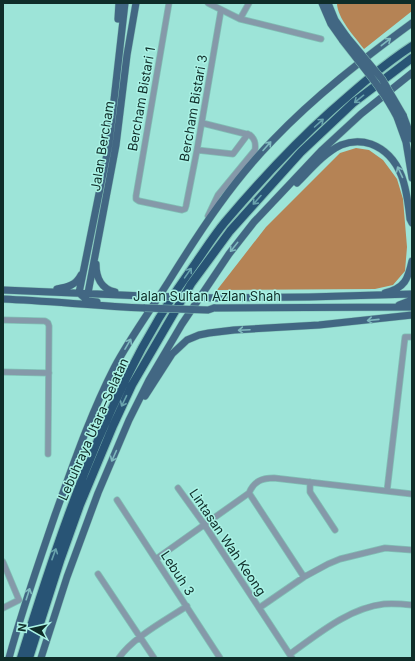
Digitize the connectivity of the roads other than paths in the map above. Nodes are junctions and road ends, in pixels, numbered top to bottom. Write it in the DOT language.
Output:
graph roads {
  1 [pos="119,3"];
  2 [pos="125,3"];
  3 [pos="136,3"];
  4 [pos="169,3"];
  5 [pos="208,3"];
  6 [pos="249,3"];
  7 [pos="322,3"];
  8 [pos="328,3"];
  9 [pos="221,10"];
  10 [pos="240,19"];
  11 [pos="412,23"];
  12 [pos="321,39"];
  13 [pos="345,39"];
  14 [pos="412,46"];
  15 [pos="118,57"];
  16 [pos="412,58"];
  17 [pos="412,74"];
  18 [pos="400,116"];
  19 [pos="202,124"];
  20 [pos="248,134"];
  21 [pos="412,139"];
  22 [pos="197,150"];
  23 [pos="412,178"];
  24 [pos="106,197"];
  25 [pos="184,209"];
  26 [pos="254,222"];
  27 [pos="412,223"];
  28 [pos="202,227"];
  29 [pos="412,261"];
  30 [pos="84,268"];
  31 [pos="3,290"];
  32 [pos="33,291"];
  33 [pos="83,294"];
  34 [pos="412,294"];
  35 [pos="130,295"];
  36 [pos="373,295"];
  37 [pos="3,299"];
  38 [pos="412,300"];
  39 [pos="64,303"];
  40 [pos="145,306"];
  41 [pos="392,306"];
  42 [pos="412,307"];
  43 [pos="412,315"];
  44 [pos="3,320"];
  45 [pos="412,337"];
  46 [pos="3,372"];
  47 [pos="49,373"];
  48 [pos="129,420"];
  49 [pos="48,454"];
  50 [pos="310,482"];
  51 [pos="178,488"];
  52 [pos="387,491"];
  53 [pos="249,493"];
  54 [pos="412,494"];
  55 [pos="117,500"];
  56 [pos="204,524"];
  57 [pos="335,530"];
  58 [pos="412,550"];
  59 [pos="156,559"];
  60 [pos="3,562"];
  61 [pos="98,574"];
  62 [pos="304,578"];
  63 [pos="412,605"];
  64 [pos="187,606"];
  65 [pos="3,608"];
  66 [pos="259,608"];
  67 [pos="140,637"];
  68 [pos="291,656"];
  69 [pos="9,658"];
  70 [pos="21,658"];
  71 [pos="29,658"];
  72 [pos="41,658"];
  73 [pos="119,658"];
  74 [pos="154,658"];
  75 [pos="220,658"];
  1 -- 15 [label="main road"];
  2 -- 15 [label="main road, Jalan Bercham"];
  3 -- 24 [label="main road, Jalan Bercham"];
  4 -- 25 [label="street, Bercham Bistari 1"];
  5 -- 9 [label="street"];
  6 -- 10 [label="street"];
  7 -- 13 [label="main road"];
  8 -- 13 [label="main road"];
  9 -- 10 [label="street"];
  9 -- 19 [label="street, Bercham Bistari 3"];
  10 -- 12 [label="street"];
  28 -- 11 [label="main road, one-way"];
  13 -- 18 [label="main road, bridge"];
  70 -- 14 [label="highway, Lebuhraya Utara–Selatan, one-way"];
  15 -- 30 [label="main road, Jalan Bercham"];
  16 -- 71 [label="highway, Lebuhraya Utara–Selatan, one-way"];
  17 -- 26 [label="main road"];
  18 -- 21 [label="main road"];
  18 -- 23 [label="main road"];
  19 -- 20 [label="street"];
  19 -- 22 [label="street, Bercham Bistari 3"];
  20 -- 22 [label="street"];
  20 -- 28 [label="street"];
  22 -- 25 [label="street, Bercham Bistari 3"];
  24 -- 33 [label="main road, Jalan Bercham"];
  24 -- 35 [label="main road"];
  27 -- 26 [label="main road, one-way"];
  26 -- 48 [label="main road, one-way"];
  69 -- 28 [label="main road, one-way"];
  29 -- 36 [label="main road"];
  30 -- 32 [label="main road"];
  30 -- 33 [label="main road, Jalan Bercham"];
  31 -- 32 [label="main road, Jalan Sultan Azlan Shah"];
  32 -- 33 [label="main road, Jalan Sultan Azlan Shah"];
  33 -- 35 [label="main road, Jalan Sultan Azlan Shah"];
  33 -- 39 [label="main road"];
  33 -- 40 [label="main road"];
  34 -- 36 [label="main road, Jalan Sultan Azlan Shah"];
  35 -- 36 [label="main road, Jalan Sultan Azlan Shah, bridge"];
  37 -- 39 [label="main road, Jalan Sultan Azlan Shah"];
  38 -- 41 [label="main road"];
  39 -- 40 [label="main road, Jalan Sultan Azlan Shah"];
  40 -- 41 [label="main road, Jalan Sultan Azlan Shah, bridge"];
  41 -- 42 [label="main road, Jalan Sultan Azlan Shah"];
  43 -- 48 [label="main road, one-way"];
  44 -- 47 [label="street"];
  45 -- 52 [label="street"];
  46 -- 47 [label="street"];
  47 -- 49 [label="street"];
  48 -- 72 [label="main road, one-way"];
  50 -- 52 [label="street"];
  50 -- 53 [label="street"];
  50 -- 57 [label="street"];
  51 -- 56 [label="street, Lintasan Wah Keong"];
  52 -- 54 [label="street"];
  53 -- 56 [label="street"];
  53 -- 62 [label="street"];
  55 -- 59 [label="street, Lebuh 3"];
  56 -- 59 [label="street"];
  56 -- 66 [label="street, Lintasan Wah Keong"];
  58 -- 62 [label="street"];
  59 -- 64 [label="street, Lebuh 3"];
  60 -- 65 [label="street"];
  61 -- 67 [label="street"];
  62 -- 66 [label="street"];
  63 -- 68 [label="street"];
  64 -- 67 [label="street"];
  64 -- 75 [label="street, Lebuh 3"];
  66 -- 68 [label="street, Lintasan Wah Keong"];
  67 -- 73 [label="street"];
  67 -- 74 [label="street"];
}
